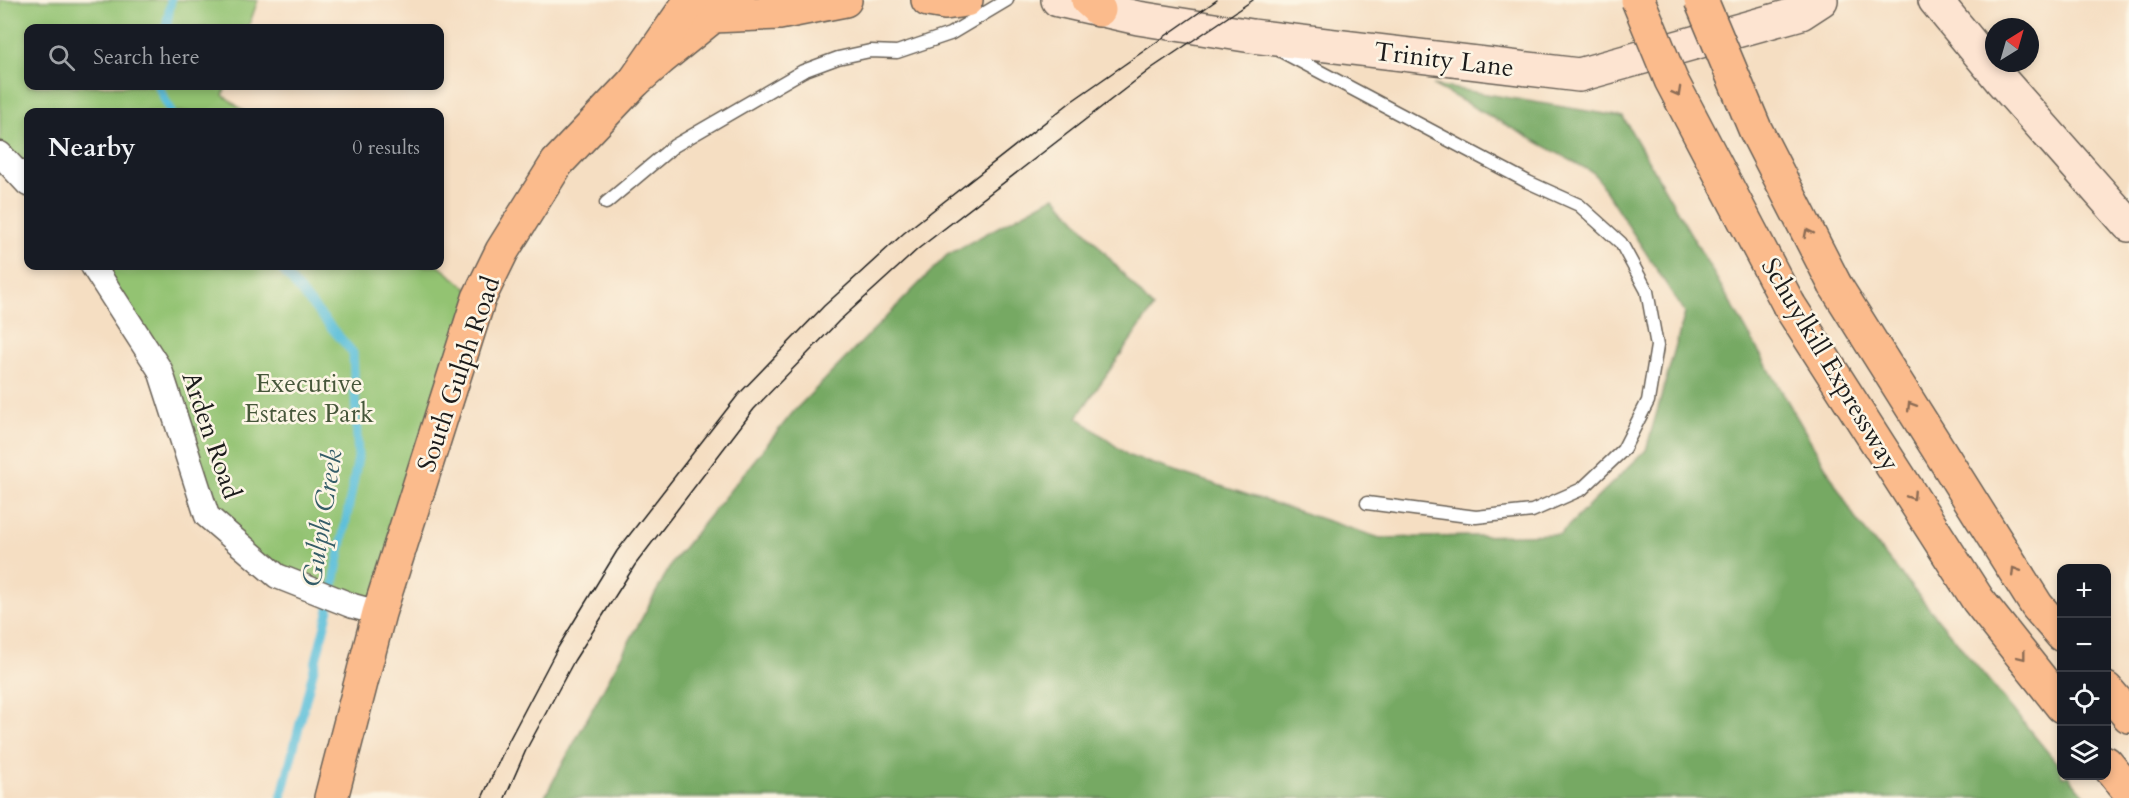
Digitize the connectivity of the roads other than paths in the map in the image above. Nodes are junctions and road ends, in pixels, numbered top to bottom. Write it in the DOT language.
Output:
graph roads {
  1 [pos="845,0"];
  2 [pos="928,0"];
  3 [pos="966,0"];
  4 [pos="1007,0"];
  5 [pos="1058,0"];
  6 [pos="1638,0"];
  7 [pos="1701,0"];
  8 [pos="1821,0"];
  9 [pos="1935,0"];
  10 [pos="714,5"];
  11 [pos="1094,5"];
  12 [pos="1252,36"];
  13 [pos="0,154"];
  14 [pos="24,180"];
  15 [pos="606,203"];
  16 [pos="2129,225"];
  17 [pos="96,270"];
  18 [pos="1368,503"];
  19 [pos="366,609"];
  20 [pos="2057,630"];
  21 [pos="2111,695"];
  22 [pos="2057,701"];
  23 [pos="2129,716"];
  24 [pos="2111,770"];
  25 [pos="2129,791"];
  26 [pos="331,798"];
  1 -- 10 [label="main road"];
  2 -- 3 [label="main road"];
  4 -- 15 [label="lane"];
  5 -- 11 [label="main road, Trinity Lane"];
  6 -- 22 [label="main road, Schuylkill Expressway, one-way, bridge"];
  20 -- 7 [label="main road, Schuylkill Expressway, one-way, bridge"];
  8 -- 12 [label="main road, Trinity Lane"];
  9 -- 16 [label="main road"];
  10 -- 19 [label="main road, South Gulph Road"];
  11 -- 12 [label="main road, Trinity Lane"];
  12 -- 18 [label="lane"];
  13 -- 14 [label="street"];
  17 -- 19 [label="street, Arden Road"];
  19 -- 26 [label="main road, South Gulph Road"];
  21 -- 23 [label="main road"];
  24 -- 25 [label="main road"];
}
